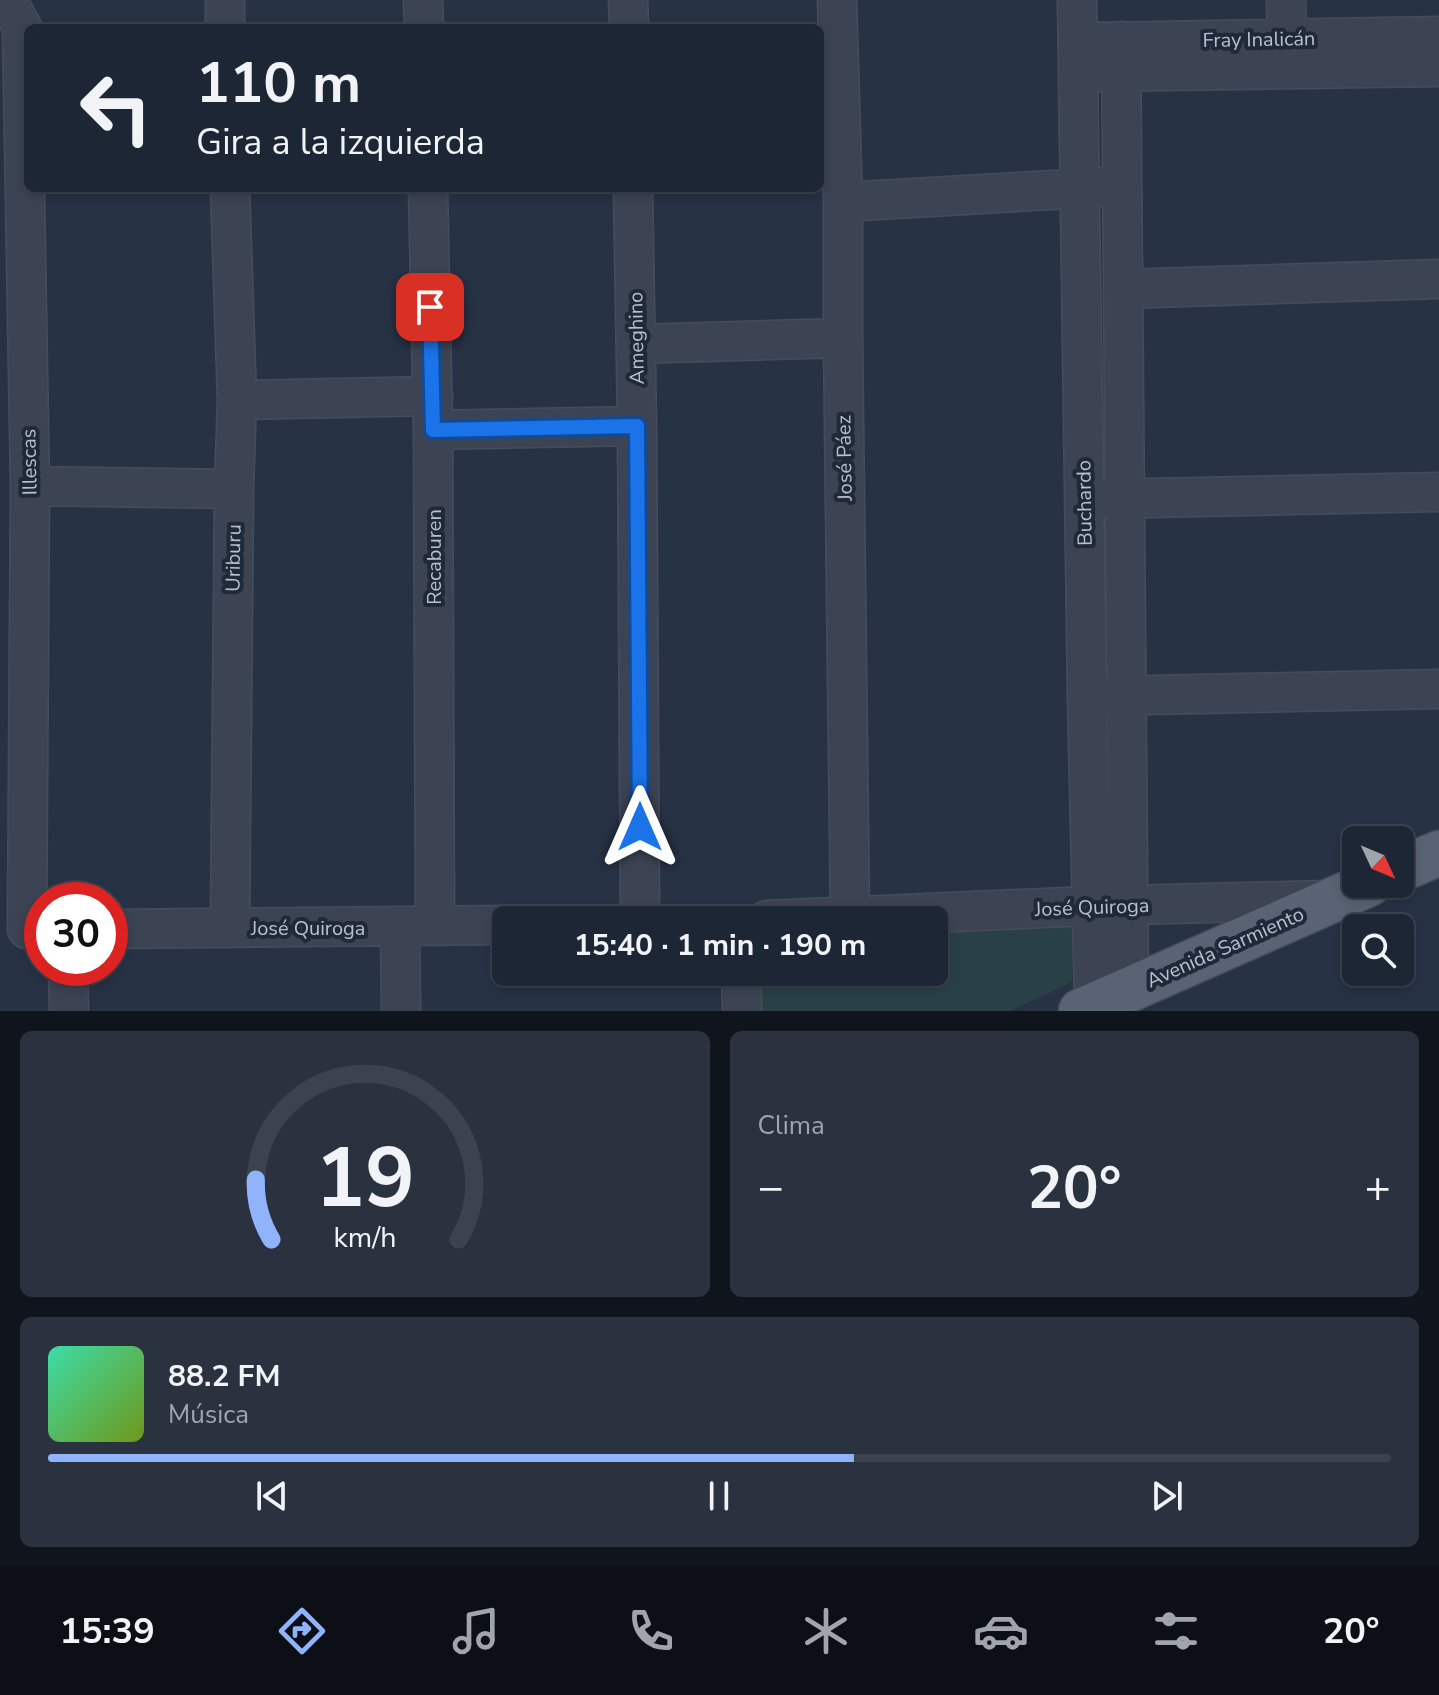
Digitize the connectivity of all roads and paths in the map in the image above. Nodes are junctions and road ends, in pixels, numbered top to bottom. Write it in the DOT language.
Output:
graph roads {
  1 [pos="7,0"];
  2 [pos="225,0"];
  3 [pos="423,0"];
  4 [pos="628,0"];
  5 [pos="837,0"];
  6 [pos="1077,0"];
  7 [pos="1286,0"];
  8 [pos="225,24"];
  9 [pos="424,24"];
  10 [pos="629,24"];
  11 [pos="1439,36"];
  12 [pos="1287,38"];
  13 [pos="1078,57"];
  14 [pos="1121,57"];
  15 [pos="1439,67"];
  16 [pos="24,142"];
  17 [pos="1122,185"];
  18 [pos="1079,190"];
  19 [pos="25,192"];
  20 [pos="230,192"];
  21 [pos="428,192"];
  22 [pos="633,192"];
  23 [pos="843,202"];
  24 [pos="1439,279"];
  25 [pos="1123,289"];
  26 [pos="843,338"];
  27 [pos="637,344"];
  28 [pos="237,400"];
  29 [pos="433,413"];
  30 [pos="637,426"];
  31 [pos="30,486"];
  32 [pos="234,489"];
  33 [pos="1439,492"];
  34 [pos="1084,498"];
  35 [pos="1125,499"];
  36 [pos="1439,689"];
  37 [pos="1126,695"];
  38 [pos="1087,696"];
  39 [pos="1439,853"];
  40 [pos="1414,864"];
  41 [pos="1342,893"];
  42 [pos="1342,896"];
  43 [pos="1128,905"];
  44 [pos="640,906"];
  45 [pos="850,906"];
  46 [pos="1090,906"];
  47 [pos="948,913"];
  48 [pos="492,925"];
  49 [pos="418,926"];
  50 [pos="230,928"];
  51 [pos="23,929"];
  52 [pos="128,929"];
  53 [pos="68,986"];
  54 [pos="741,986"];
  55 [pos="1101,1002"];
  56 [pos="69,1011"];
  57 [pos="401,1011"];
  58 [pos="742,1011"];
  1 -- 16 [label="street, Illescas"];
  2 -- 8 [label="street"];
  3 -- 9 [label="street"];
  4 -- 10 [label="street"];
  5 -- 23 [label="street, José Páez"];
  6 -- 13 [label="street, Buchardo"];
  7 -- 12 [label="street"];
  11 -- 12 [label="street, Fray Inalicán"];
  12 -- 14 [label="street, Fray Inalicán"];
  13 -- 14 [label="street, Fray Inalicán"];
  13 -- 18 [label="street, Buchardo"];
  14 -- 15 [label="street, Fray Inalicán"];
  14 -- 17 [label="street, Buchardo"];
  17 -- 18 [label="street"];
  17 -- 25 [label="street, Buchardo"];
  18 -- 23 [label="street"];
  18 -- 34 [label="street, Buchardo"];
  19 -- 31 [label="street, Illescas"];
  20 -- 28 [label="street, Uriburu"];
  21 -- 29 [label="street, Recaburen"];
  22 -- 27 [label="street, Ameghino"];
  23 -- 26 [label="street, José Páez"];
  24 -- 25 [label="street"];
  25 -- 35 [label="street, Buchardo"];
  26 -- 27 [label="street"];
  26 -- 45 [label="street, José Páez"];
  27 -- 30 [label="street, Ameghino"];
  28 -- 29 [label="street"];
  28 -- 32 [label="street, Uriburu"];
  29 -- 30 [label="street"];
  29 -- 49 [label="street, Recaburen"];
  30 -- 44 [label="street, Ameghino"];
  31 -- 32 [label="street"];
  31 -- 51 [label="street, Illescas"];
  32 -- 50 [label="street, Uriburu"];
  33 -- 35 [label="street"];
  34 -- 35 [label="street"];
  34 -- 38 [label="street, Buchardo"];
  35 -- 37 [label="street, Buchardo"];
  36 -- 37 [label="street"];
  37 -- 38 [label="street"];
  37 -- 43 [label="street, Buchardo"];
  38 -- 46 [label="street, Buchardo"];
  39 -- 40 [label="main road"];
  41 -- 43 [label="street, José Quiroga"];
  42 -- 55 [label="main road, Avenida Sarmiento"];
  43 -- 46 [label="street, José Quiroga"];
  43 -- 55 [label="street, Buchardo"];
  46 -- 47 [label="street, José Quiroga"];
  46 -- 55 [label="street, Buchardo"];
  48 -- 49 [label="street, José Quiroga"];
  49 -- 50 [label="street, José Quiroga"];
  49 -- 57 [label="street, Recaburen"];
  50 -- 52 [label="street, José Quiroga"];
  53 -- 56 [label="street"];
  54 -- 58 [label="street"];
}
